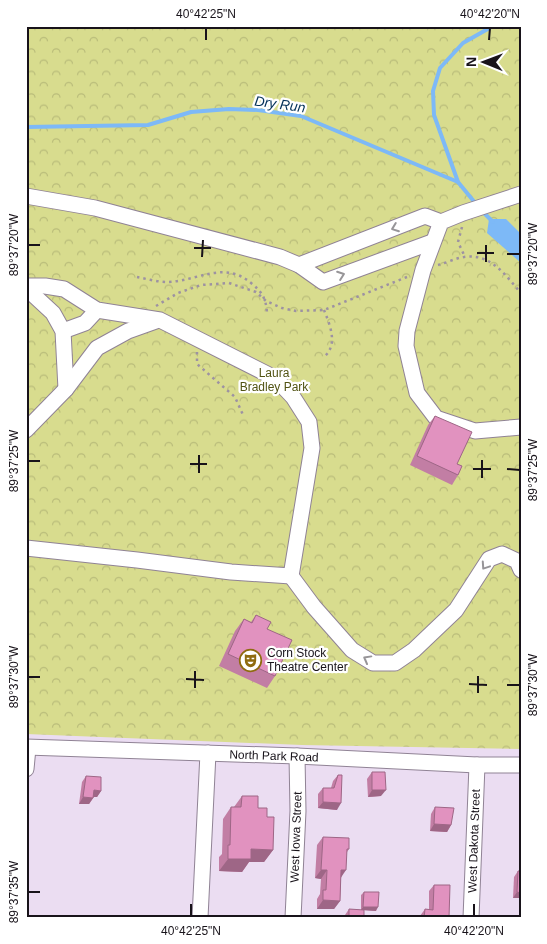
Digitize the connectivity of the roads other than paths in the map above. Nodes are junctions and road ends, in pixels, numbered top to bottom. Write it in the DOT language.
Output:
graph roads {
  1 [pos="521,194"];
  2 [pos="26,196"];
  3 [pos="441,222"];
  4 [pos="432,242"];
  5 [pos="299,265"];
  6 [pos="26,287"];
  7 [pos="96,310"];
  8 [pos="157,313"];
  9 [pos="63,331"];
  10 [pos="66,389"];
  11 [pos="521,427"];
  12 [pos="26,430"];
  13 [pos="26,548"];
  14 [pos="521,570"];
  15 [pos="292,576"];
  16 [pos="27,748"];
  17 [pos="208,753"];
  18 [pos="297,756"];
  19 [pos="477,764"];
  20 [pos="521,764"];
  21 [pos="26,769"];
  22 [pos="200,918"];
  23 [pos="293,918"];
  24 [pos="471,918"];
  1 -- 3 [label="street"];
  2 -- 5 [label="street"];
  3 -- 4 [label="street"];
  3 -- 5 [label="street, one-way"];
  5 -- 4 [label="street, one-way"];
  4 -- 11 [label="street"];
  6 -- 7 [label="street"];
  6 -- 9 [label="street"];
  7 -- 8 [label="street"];
  7 -- 9 [label="street"];
  8 -- 10 [label="street"];
  8 -- 15 [label="street"];
  9 -- 10 [label="street"];
  10 -- 12 [label="street"];
  13 -- 15 [label="street"];
  14 -- 15 [label="street, one-way"];
  16 -- 17 [label="street, North Park Road"];
  16 -- 21 [label="street"];
  17 -- 18 [label="street, North Park Road"];
  17 -- 22 [label="street"];
  18 -- 19 [label="street, North Park Road"];
  18 -- 23 [label="street, West Iowa Street"];
  19 -- 20 [label="street, North Park Road"];
  19 -- 24 [label="street, West Dakota Street"];
}
